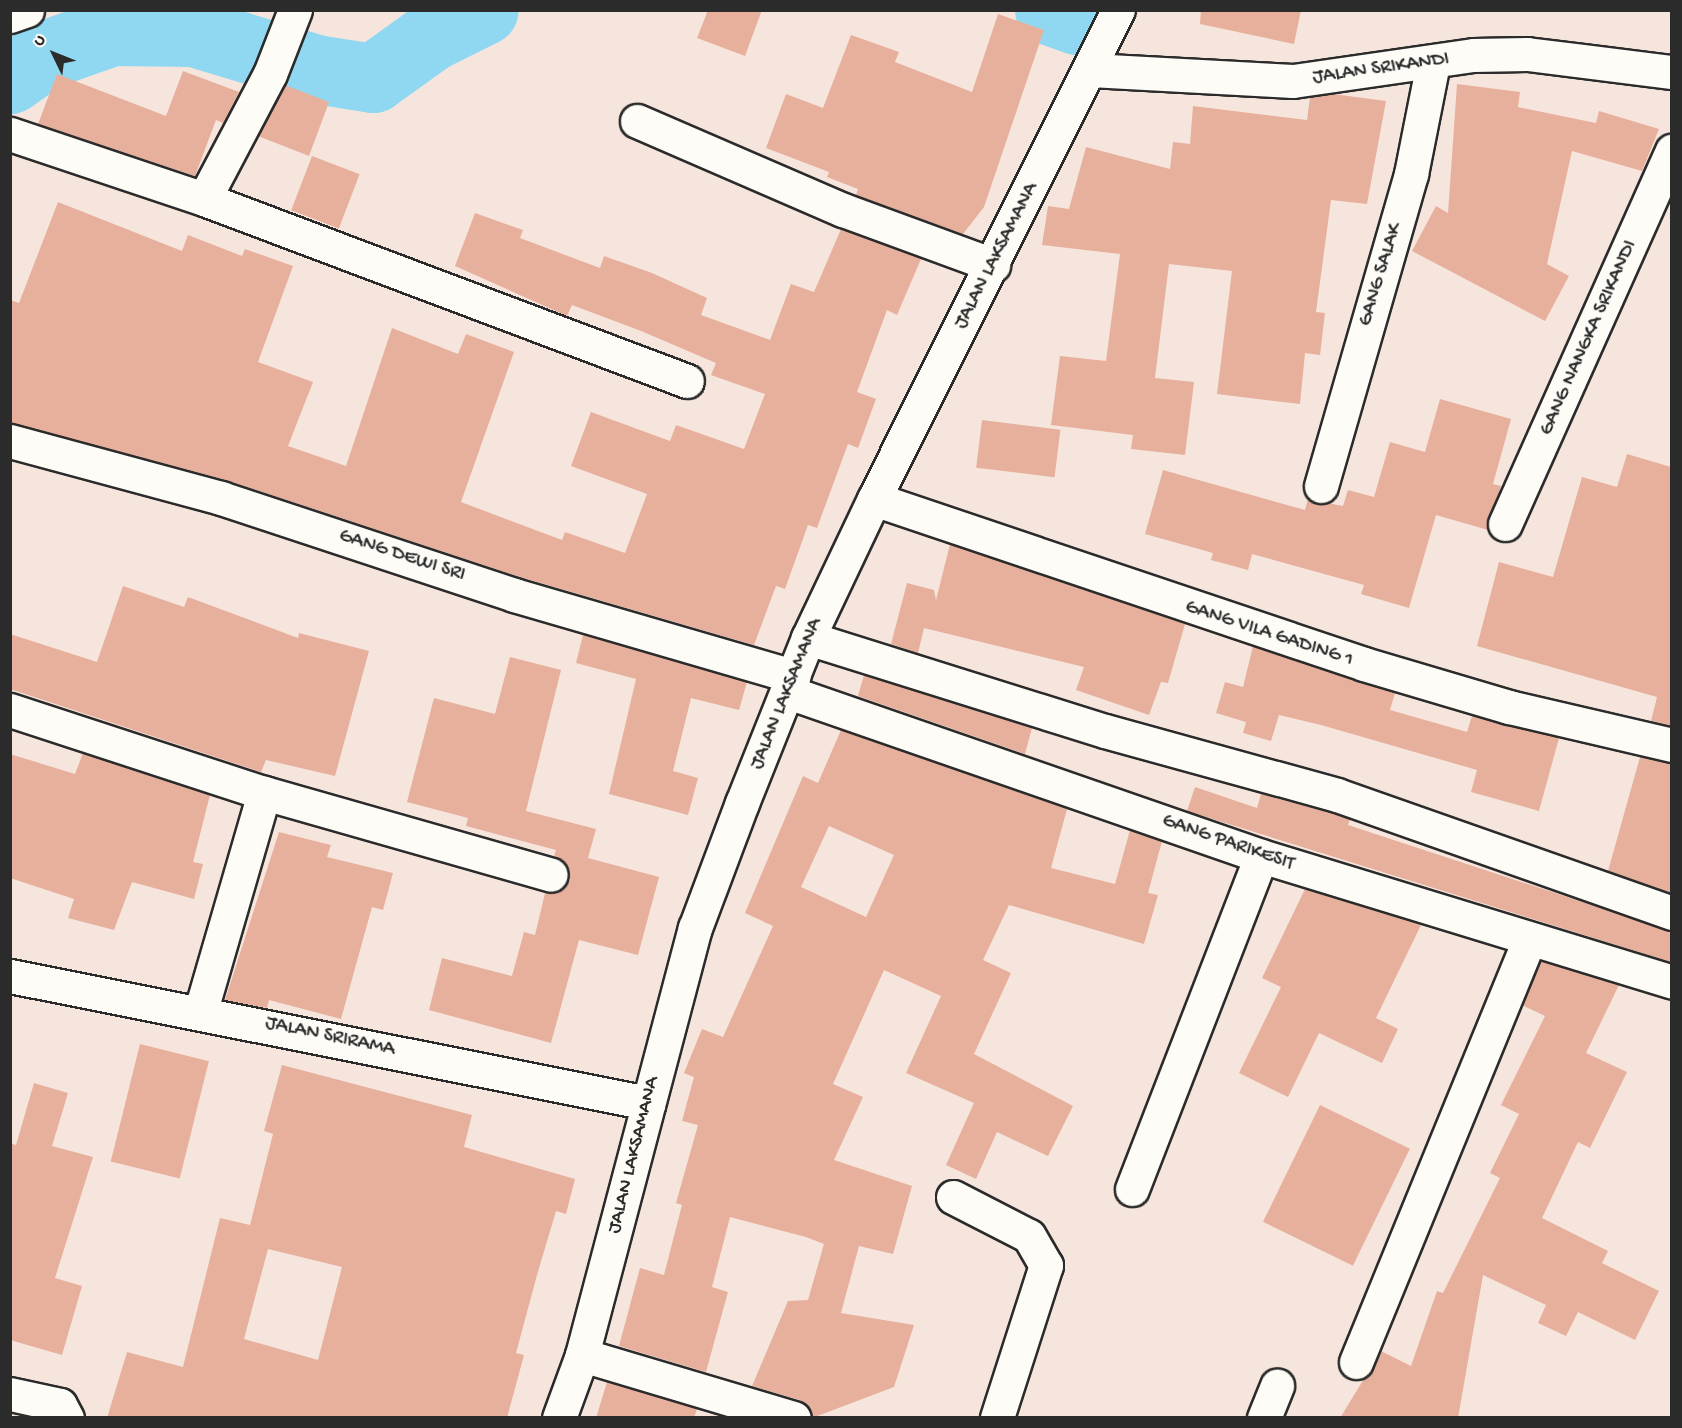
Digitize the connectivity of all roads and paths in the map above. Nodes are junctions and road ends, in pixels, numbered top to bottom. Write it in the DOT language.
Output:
graph roads {
  1 [pos="27,10"];
  2 [pos="1118,10"];
  3 [pos="10,16"];
  4 [pos="291,23"];
  5 [pos="1433,63"];
  6 [pos="1090,70"];
  7 [pos="1671,72"];
  8 [pos="637,121"];
  9 [pos="10,134"];
  10 [pos="1671,151"];
  11 [pos="204,199"];
  12 [pos="993,265"];
  13 [pos="687,381"];
  14 [pos="10,441"];
  15 [pos="1321,486"];
  16 [pos="873,499"];
  17 [pos="1504,524"];
  18 [pos="808,638"];
  19 [pos="790,684"];
  20 [pos="10,710"];
  21 [pos="1668,735"];
  22 [pos="264,793"];
  23 [pos="1261,856"];
  24 [pos="551,875"];
  25 [pos="1671,913"];
  26 [pos="1527,942"];
  27 [pos="10,976"];
  28 [pos="1671,982"];
  29 [pos="201,1010"];
  30 [pos="648,1103"];
  31 [pos="1132,1189"];
  32 [pos="953,1197"];
  33 [pos="582,1355"];
  34 [pos="1356,1362"];
  35 [pos="1277,1386"];
  36 [pos="10,1394"];
  37 [pos="67,1418"];
  38 [pos="559,1418"];
  39 [pos="794,1418"];
  40 [pos="997,1418"];
  41 [pos="1263,1418"];
  1 -- 3 [label="street"];
  2 -- 6 [label="street, JALAN LAKSAMANA"];
  4 -- 11 [label="street"];
  5 -- 6 [label="street, JALAN SRIKANDI"];
  5 -- 7 [label="street, JALAN SRIKANDI"];
  5 -- 15 [label="street, GANG SALAK"];
  6 -- 12 [label="street, JALAN LAKSAMANA"];
  8 -- 12 [label="street"];
  9 -- 11 [label="street"];
  10 -- 17 [label="street, GANG NANGKA SRIKANDI"];
  11 -- 13 [label="street"];
  12 -- 16 [label="street, JALAN LAKSAMANA"];
  14 -- 19 [label="street, GANG DEWI SRI"];
  16 -- 18 [label="street, JALAN LAKSAMANA"];
  16 -- 21 [label="street, GANG VILA GADING 1"];
  18 -- 19 [label="street, JALAN LAKSAMANA"];
  18 -- 25 [label="street"];
  19 -- 23 [label="street, GANG PARIKESIT"];
  19 -- 30 [label="street, JALAN LAKSAMANA"];
  20 -- 22 [label="street"];
  22 -- 24 [label="street"];
  22 -- 29 [label="street"];
  23 -- 26 [label="street, GANG PARIKESIT"];
  23 -- 31 [label="street"];
  26 -- 28 [label="street, GANG PARIKESIT"];
  26 -- 34 [label="street"];
  27 -- 29 [label="street, JALAN SRIRAMA"];
  29 -- 30 [label="street, JALAN SRIRAMA"];
  30 -- 33 [label="street, JALAN LAKSAMANA"];
  32 -- 40 [label="street"];
  33 -- 38 [label="street, JALAN LAKSAMANA"];
  33 -- 39 [label="street"];
  35 -- 41 [label="street"];
  36 -- 37 [label="street"];
}
